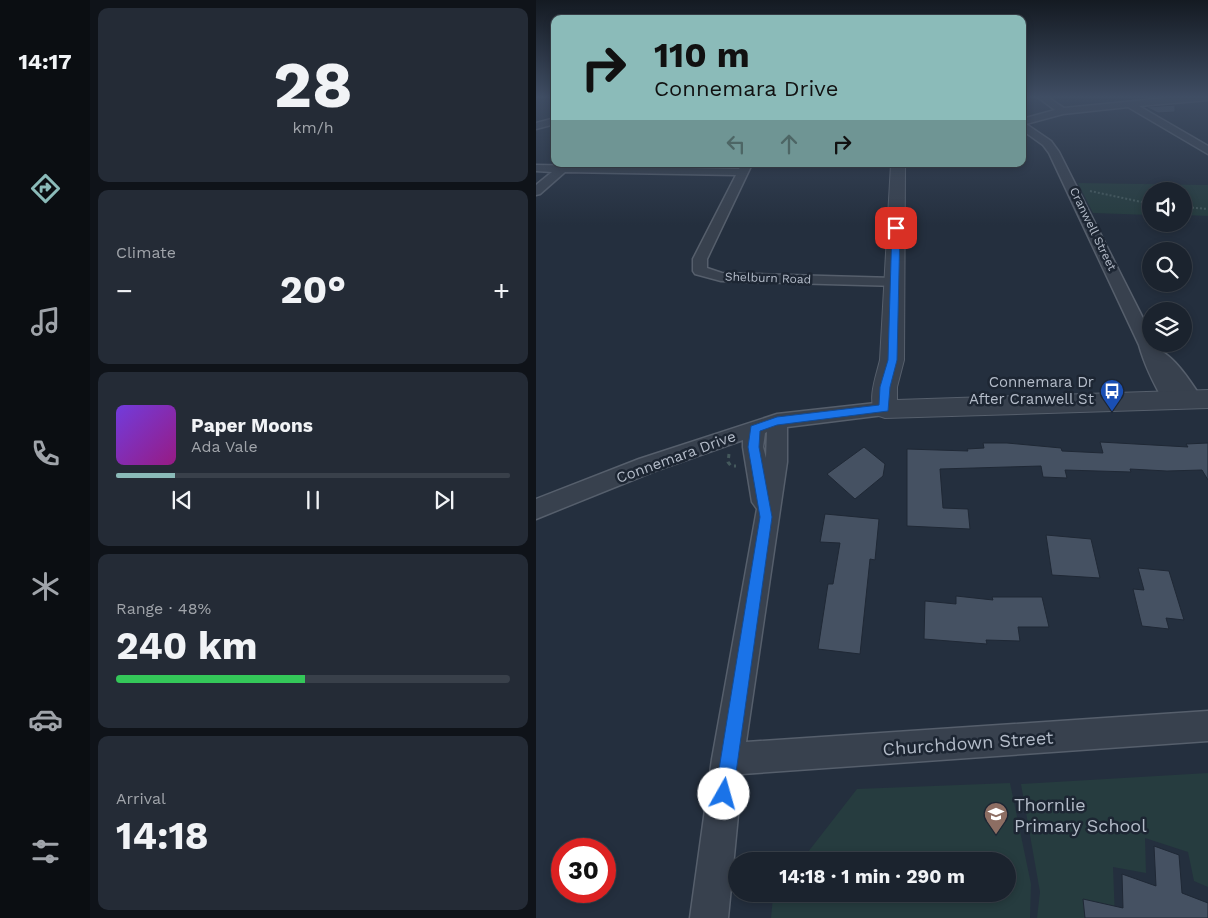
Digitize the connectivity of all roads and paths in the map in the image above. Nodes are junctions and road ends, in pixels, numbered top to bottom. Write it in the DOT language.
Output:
graph roads {
  1 [pos="1042,139"];
  2 [pos="1190,139"];
  3 [pos="1208,151"];
  4 [pos="898,167"];
  5 [pos="536,168"];
  6 [pos="562,168"];
  7 [pos="744,168"];
  8 [pos="1074,190"];
  9 [pos="536,191"];
  10 [pos="1142,202"];
  11 [pos="1192,208"];
  12 [pos="1208,209"];
  13 [pos="894,283"];
  14 [pos="1191,399"];
  15 [pos="895,408"];
  16 [pos="777,421"];
  17 [pos="755,428"];
  18 [pos="536,509"];
  19 [pos="766,517"];
  20 [pos="1208,726"];
  21 [pos="728,759"];
  22 [pos="709,918"];
  1 -- 8 [label="street, Cranwell Street"];
  2 -- 3 [label="street"];
  4 -- 13 [label="street"];
  5 -- 6 [label="street"];
  6 -- 7 [label="street"];
  6 -- 9 [label="street"];
  7 -- 13 [label="street, Shelburn Road"];
  8 -- 10 [label="path"];
  8 -- 14 [label="street, Cranwell Street"];
  11 -- 12 [label="path"];
  13 -- 15 [label="street"];
  14 -- 15 [label="street, Connemara Drive"];
  15 -- 16 [label="street, Connemara Drive"];
  16 -- 17 [label="street, Connemara Drive"];
  16 -- 19 [label="street"];
  17 -- 18 [label="street, Connemara Drive"];
  17 -- 19 [label="street"];
  19 -- 21 [label="street"];
  20 -- 21 [label="street, Churchdown Street"];
  21 -- 22 [label="street"];
}
